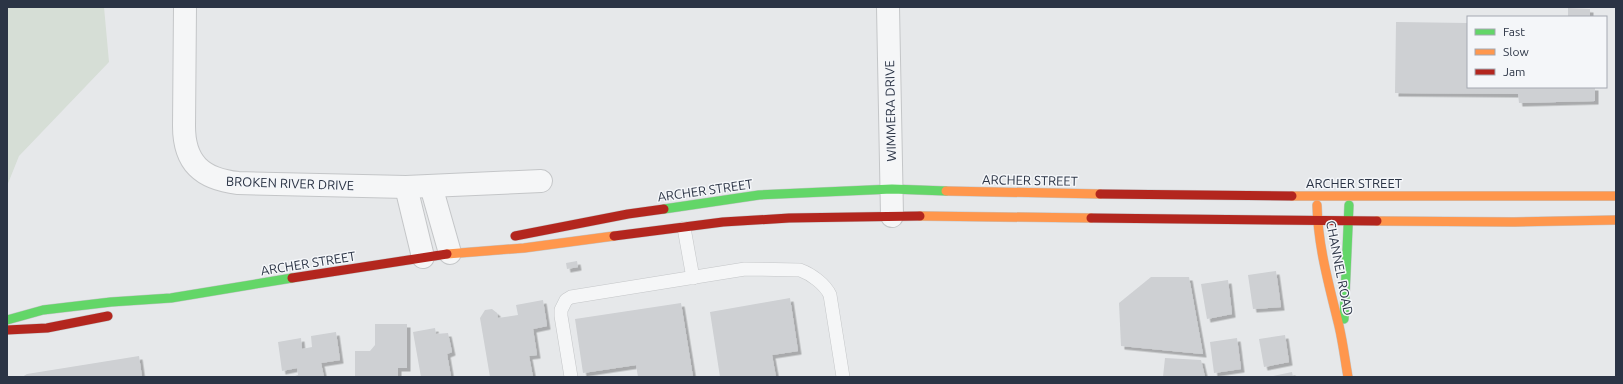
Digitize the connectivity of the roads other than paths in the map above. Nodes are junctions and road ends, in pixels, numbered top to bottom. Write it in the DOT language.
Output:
graph roads {
  1 [pos="185,7"];
  2 [pos="888,7"];
  3 [pos="541,181"];
  4 [pos="431,186"];
  5 [pos="406,187"];
  6 [pos="892,190"];
  7 [pos="1514,195"];
  8 [pos="1317,196"];
  9 [pos="1348,196"];
  10 [pos="1616,196"];
  11 [pos="1066,206"];
  12 [pos="722,211"];
  13 [pos="1514,215"];
  14 [pos="892,216"];
  15 [pos="686,219"];
  16 [pos="1317,220"];
  17 [pos="1616,220"];
  18 [pos="1349,221"];
  19 [pos="508,238"];
  20 [pos="493,242"];
  21 [pos="450,253"];
  22 [pos="423,257"];
  23 [pos="693,278"];
  24 [pos="171,298"];
  25 [pos="128,310"];
  26 [pos="114,314"];
  27 [pos="7,320"];
  28 [pos="7,330"];
  29 [pos="1343,344"];
  30 [pos="571,377"];
  31 [pos="843,377"];
  32 [pos="1348,377"];
  1 -- 5 [label="street, BROKEN RIVER DRIVE"];
  2 -- 6 [label="street, WIMMERA DRIVE"];
  3 -- 4 [label="street, BROKEN RIVER DRIVE"];
  4 -- 5 [label="street, BROKEN RIVER DRIVE"];
  4 -- 21 [label="street"];
  5 -- 22 [label="street"];
  6 -- 11 [label="main road, ARCHER STREET"];
  6 -- 12 [label="main road, ARCHER STREET"];
  6 -- 14 [label="street, WIMMERA DRIVE"];
  7 -- 9 [label="main road, ARCHER STREET"];
  7 -- 10 [label="main road, ARCHER STREET"];
  7 -- 13 [label="main road"];
  8 -- 9 [label="main road, ARCHER STREET"];
  8 -- 11 [label="main road, ARCHER STREET"];
  8 -- 16 [label="main road, CHANNEL ROAD"];
  9 -- 18 [label="main road, CHANNEL ROAD"];
  11 -- 14 [label="main road, ARCHER STREET"];
  11 -- 16 [label="main road, ARCHER STREET"];
  12 -- 14 [label="main road, ARCHER STREET"];
  12 -- 15 [label="main road, ARCHER STREET"];
  12 -- 15 [label="main road, ARCHER STREET"];
  13 -- 17 [label="main road, ARCHER STREET"];
  13 -- 18 [label="main road, ARCHER STREET"];
  15 -- 19 [label="main road, ARCHER STREET"];
  15 -- 21 [label="main road, ARCHER STREET"];
  15 -- 23 [label="lane"];
  16 -- 18 [label="main road, ARCHER STREET"];
  16 -- 29 [label="main road, CHANNEL ROAD"];
  18 -- 29 [label="main road, CHANNEL ROAD"];
  20 -- 21 [label="main road, ARCHER STREET"];
  21 -- 22 [label="main road, ARCHER STREET"];
  22 -- 24 [label="main road, ARCHER STREET"];
  23 -- 30 [label="lane"];
  23 -- 31 [label="lane"];
  24 -- 25 [label="main road, ARCHER STREET"];
  24 -- 27 [label="main road, ARCHER STREET"];
  26 -- 28 [label="main road"];
  29 -- 32 [label="main road, CHANNEL ROAD"];
}
